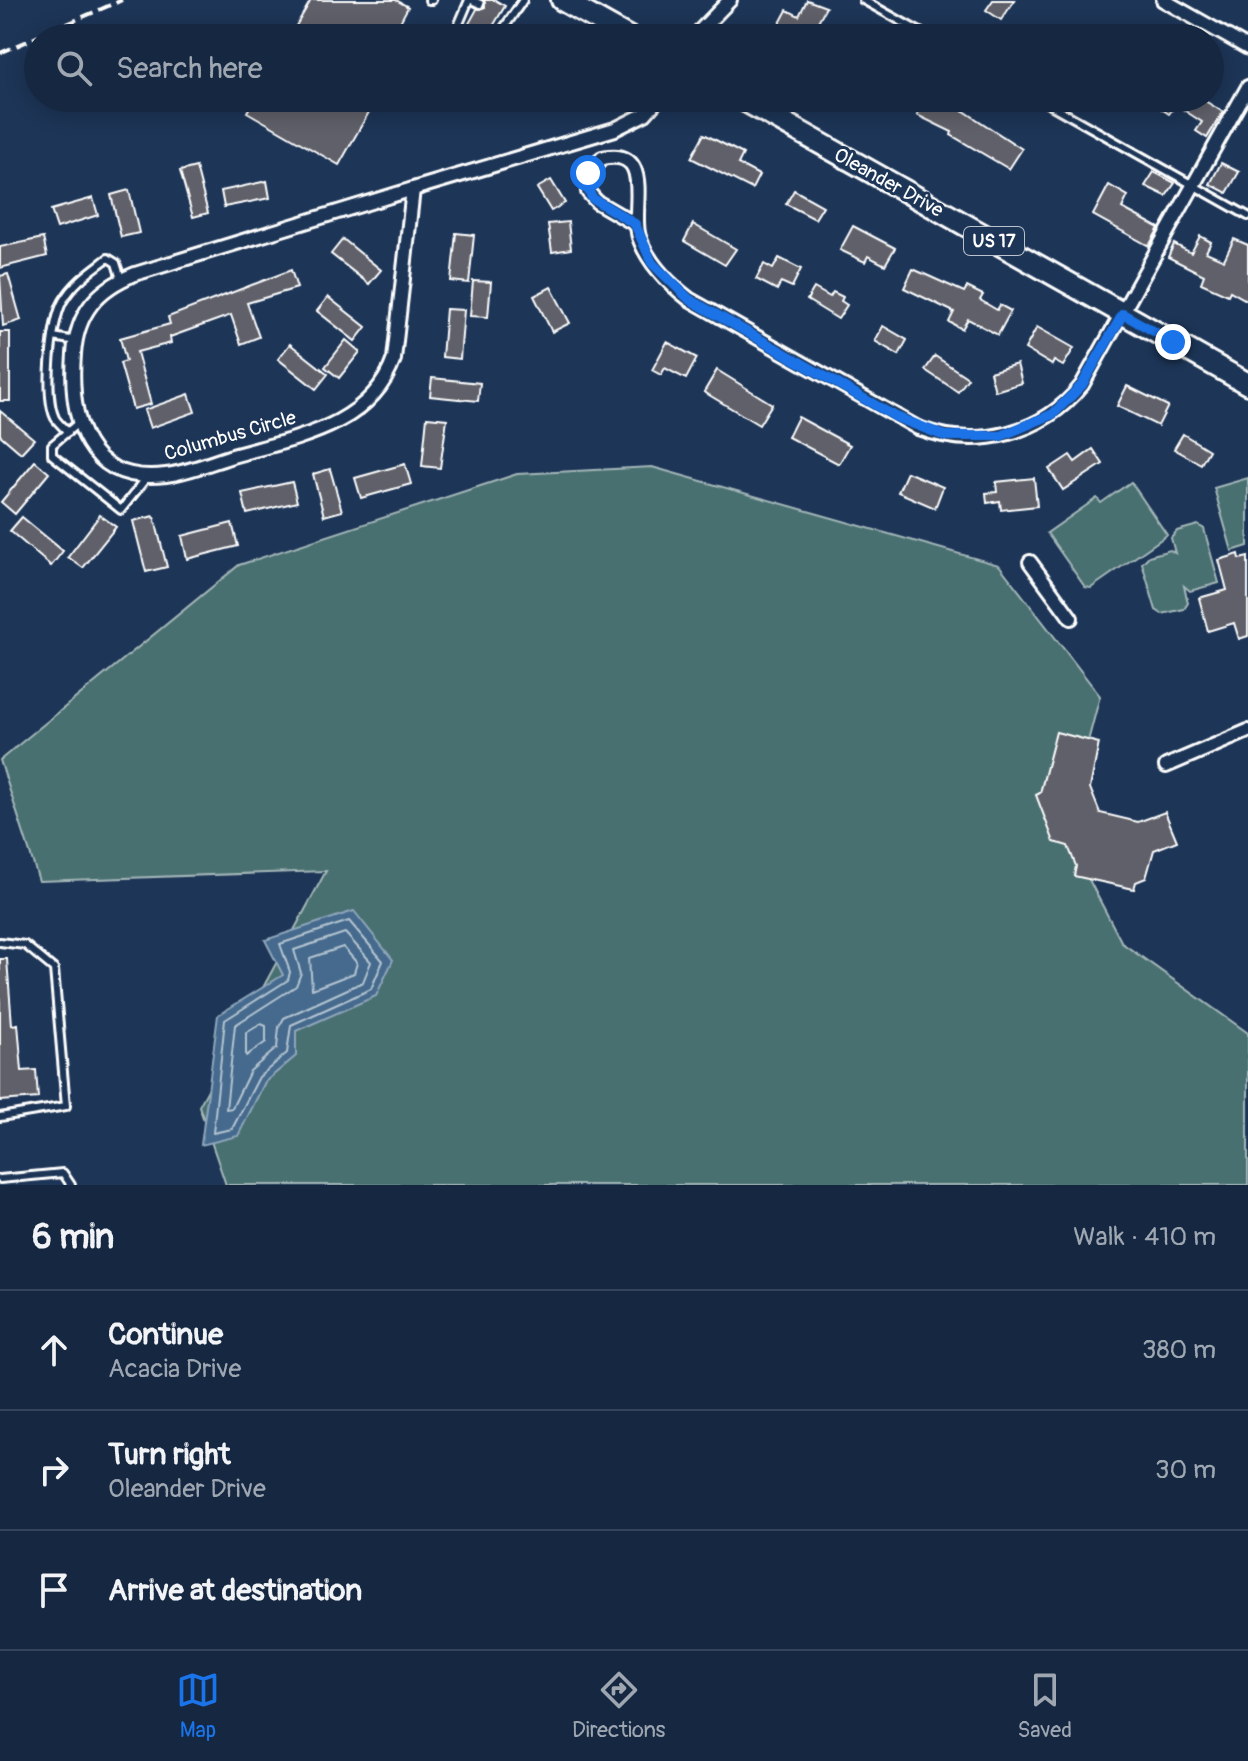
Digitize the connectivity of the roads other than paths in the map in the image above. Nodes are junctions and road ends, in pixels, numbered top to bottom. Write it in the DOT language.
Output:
graph roads {
  1 [pos="471,0"];
  2 [pos="523,0"];
  3 [pos="562,0"];
  4 [pos="730,0"];
  5 [pos="863,0"];
  6 [pos="1163,0"];
  7 [pos="480,4"];
  8 [pos="590,7"];
  9 [pos="501,12"];
  10 [pos="511,17"];
  11 [pos="463,24"];
  12 [pos="506,24"];
  13 [pos="612,24"];
  14 [pos="707,24"];
  15 [pos="906,24"];
  16 [pos="1206,24"];
  17 [pos="1224,34"];
  18 [pos="1248,48"];
  19 [pos="1248,87"];
  20 [pos="647,112"];
  21 [pos="765,112"];
  22 [pos="1063,112"];
  23 [pos="1194,185"];
  24 [pos="413,189"];
  25 [pos="1248,216"];
  26 [pos="635,224"];
  27 [pos="121,279"];
  28 [pos="1123,314"];
  29 [pos="53,337"];
  30 [pos="76,341"];
  31 [pos="1248,384"];
  32 [pos="73,427"];
  33 [pos="148,476"];
  34 [pos="1030,562"];
  35 [pos="1071,618"];
  36 [pos="1248,731"];
  37 [pos="1166,766"];
  38 [pos="0,942"];
  39 [pos="0,1117"];
  40 [pos="0,1179"];
  41 [pos="71,1185"];
  1 -- 7 [label="lane"];
  1 -- 11 [label="lane"];
  2 -- 10 [label="lane"];
  3 -- 8 [label="main road"];
  4 -- 14 [label="street"];
  5 -- 15 [label="lane"];
  6 -- 16 [label="street"];
  8 -- 13 [label="main road"];
  9 -- 10 [label="lane"];
  10 -- 12 [label="lane"];
  17 -- 18 [label="street"];
  19 -- 23 [label="street"];
  20 -- 24 [label="street, Columbus Circle"];
  21 -- 28 [label="main road, Oleander Drive / US 17"];
  22 -- 23 [label="lane"];
  23 -- 25 [label="lane"];
  23 -- 28 [label="street"];
  24 -- 27 [label="street, Columbus Circle"];
  24 -- 33 [label="street, Columbus Circle"];
  26 -- 26 [label="street"];
  26 -- 28 [label="street"];
  27 -- 29 [label="lane"];
  27 -- 30 [label="street, Columbus Circle"];
  28 -- 31 [label="main road, Oleander Drive / US 17"];
  29 -- 30 [label="lane"];
  29 -- 32 [label="lane"];
  30 -- 32 [label="street, Columbus Circle"];
  32 -- 33 [label="street, Columbus Circle"];
  32 -- 33 [label="lane"];
  34 -- 35 [label="street"];
  36 -- 37 [label="street"];
  38 -- 39 [label="lane"];
  40 -- 41 [label="lane"];
}
